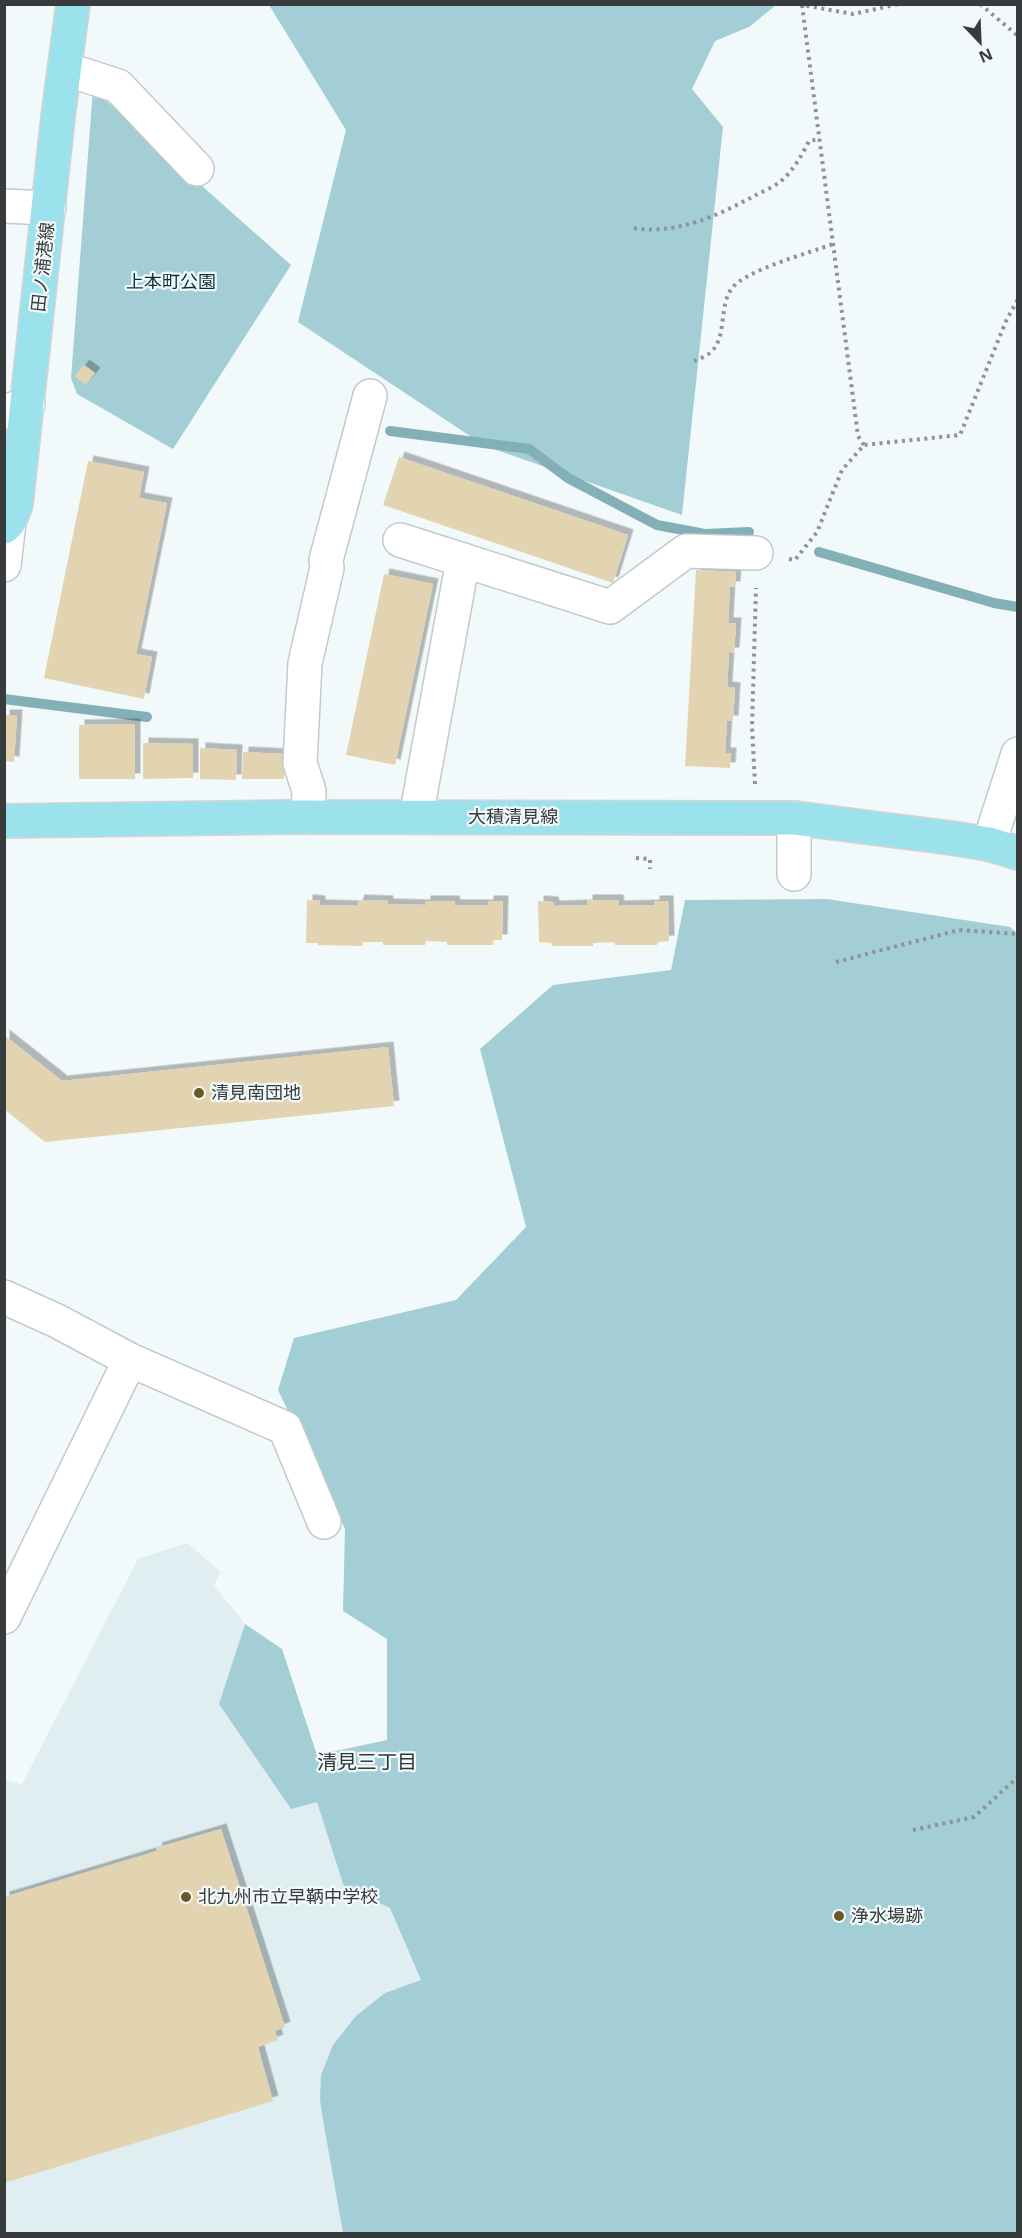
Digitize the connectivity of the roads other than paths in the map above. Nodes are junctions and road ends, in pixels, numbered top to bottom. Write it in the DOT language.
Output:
graph roads {
  1 [pos="73,4"];
  2 [pos="64,72"];
  3 [pos="197,169"];
  4 [pos="4,206"];
  5 [pos="49,208"];
  6 [pos="370,396"];
  7 [pos="16,408"];
  8 [pos="7,525"];
  9 [pos="400,540"];
  10 [pos="756,553"];
  11 [pos="463,560"];
  12 [pos="4,565"];
  13 [pos="1017,754"];
  14 [pos="308,817"];
  15 [pos="416,817"];
  16 [pos="794,818"];
  17 [pos="4,821"];
  18 [pos="1003,849"];
  19 [pos="794,874"];
  20 [pos="4,1297"];
  21 [pos="130,1360"];
  22 [pos="324,1522"];
  23 [pos="4,1617"];
  1 -- 2 [label="main road, 田ノ浦港線"];
  2 -- 3 [label="street"];
  2 -- 5 [label="main road, 田ノ浦港線"];
  4 -- 5 [label="street"];
  5 -- 7 [label="main road, 田ノ浦港線"];
  6 -- 14 [label="street"];
  7 -- 8 [label="main road, 田ノ浦港線"];
  8 -- 12 [label="street"];
  9 -- 11 [label="street"];
  10 -- 11 [label="street"];
  11 -- 15 [label="street"];
  13 -- 18 [label="street"];
  14 -- 15 [label="main road, 大積清見線"];
  14 -- 17 [label="main road, 大積清見線"];
  15 -- 16 [label="main road, 大積清見線"];
  16 -- 18 [label="main road, 大積清見線"];
  16 -- 19 [label="street"];
  20 -- 21 [label="street"];
  21 -- 22 [label="street"];
  21 -- 23 [label="street"];
}
